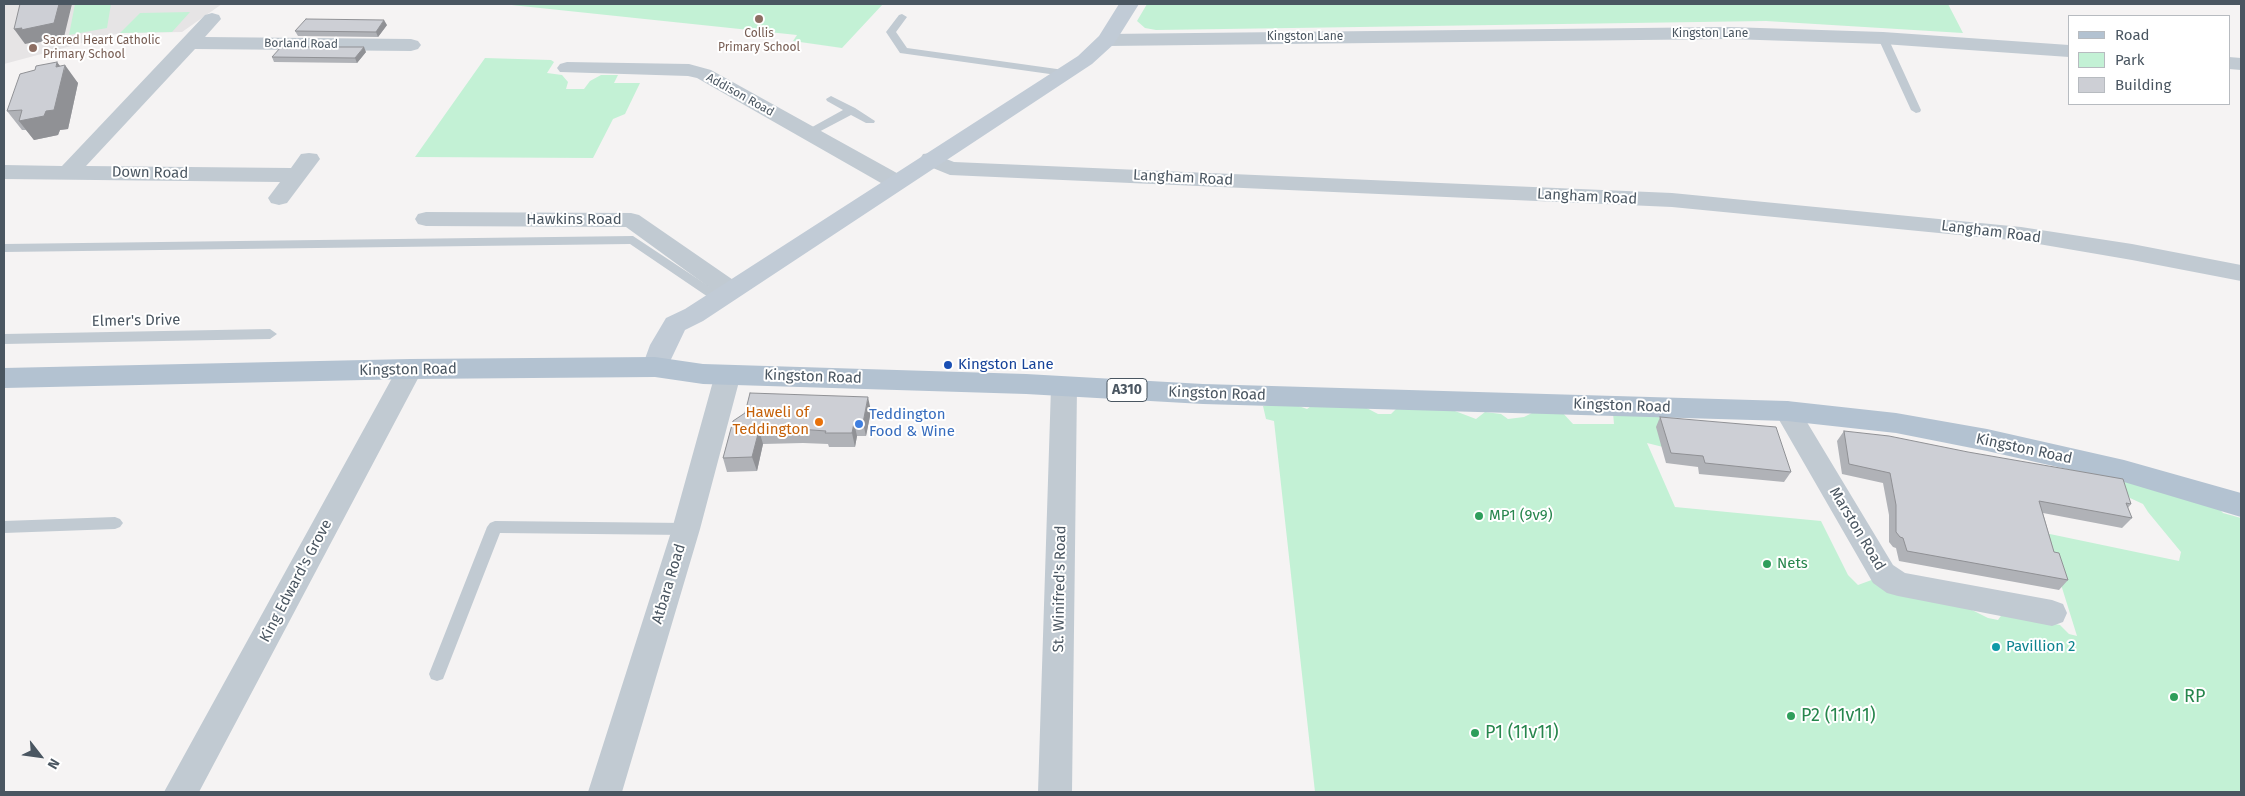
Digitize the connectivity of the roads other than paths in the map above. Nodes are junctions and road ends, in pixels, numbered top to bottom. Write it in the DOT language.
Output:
graph roads {
  1 [pos="1129,4"];
  2 [pos="902,17"];
  3 [pos="212,19"];
  4 [pos="1883,38"];
  5 [pos="1107,40"];
  6 [pos="190,43"];
  7 [pos="411,45"];
  8 [pos="2068,51"];
  9 [pos="567,68"];
  10 [pos="1064,73"];
  11 [pos="831,99"];
  12 [pos="851,110"];
  13 [pos="1916,110"];
  14 [pos="870,121"];
  15 [pos="809,133"];
  16 [pos="931,159"];
  17 [pos="4,172"];
  18 [pos="68,172"];
  19 [pos="896,182"];
  20 [pos="279,198"];
  21 [pos="426,219"];
  22 [pos="4,248"];
  23 [pos="2241,274"];
  24 [pos="724,294"];
  25 [pos="270,334"];
  26 [pos="4,339"];
  27 [pos="655,367"];
  28 [pos="410,370"];
  29 [pos="728,374"];
  30 [pos="4,378"];
  31 [pos="1064,386"];
  32 [pos="1786,411"];
  33 [pos="2241,505"];
  34 [pos="115,523"];
  35 [pos="4,527"];
  36 [pos="686,529"];
  37 [pos="2052,613"];
  38 [pos="437,674"];
  39 [pos="181,792"];
  40 [pos="604,792"];
  41 [pos="1055,792"];
  1 -- 5 [label="main road"];
  2 -- 10 [label="lane"];
  3 -- 6 [label="street"];
  4 -- 5 [label="street, Kingston Lane"];
  4 -- 8 [label="street, Kingston Lane"];
  4 -- 13 [label="lane"];
  5 -- 10 [label="main road"];
  6 -- 7 [label="street, Borland Road"];
  6 -- 18 [label="street"];
  9 -- 15 [label="street, Addison Road"];
  10 -- 16 [label="main road"];
  11 -- 12 [label="lane"];
  12 -- 14 [label="lane"];
  12 -- 15 [label="lane"];
  15 -- 19 [label="street, Addison Road"];
  16 -- 19 [label="main road"];
  16 -- 23 [label="street, Langham Road"];
  17 -- 18 [label="street, Down Road"];
  18 -- 20 [label="street, Down Road"];
  19 -- 24 [label="main road"];
  21 -- 24 [label="street, Hawkins Road"];
  22 -- 24 [label="lane"];
  24 -- 27 [label="main road"];
  25 -- 26 [label="lane, Elmer's Drive"];
  27 -- 28 [label="main road, Kingston Road / A310"];
  27 -- 29 [label="main road, Kingston Road / A310"];
  28 -- 30 [label="main road, Kingston Road / A310"];
  28 -- 39 [label="street, King Edward's Grove"];
  29 -- 31 [label="main road, Kingston Road / A310"];
  29 -- 36 [label="street, Atbara Road"];
  31 -- 32 [label="main road, Kingston Road / A310"];
  31 -- 41 [label="street, St. Winifred's Road"];
  32 -- 33 [label="main road, Kingston Road / A310"];
  32 -- 37 [label="street, Marston Road"];
  34 -- 35 [label="lane"];
  36 -- 38 [label="lane"];
  36 -- 40 [label="street, Atbara Road"];
}
